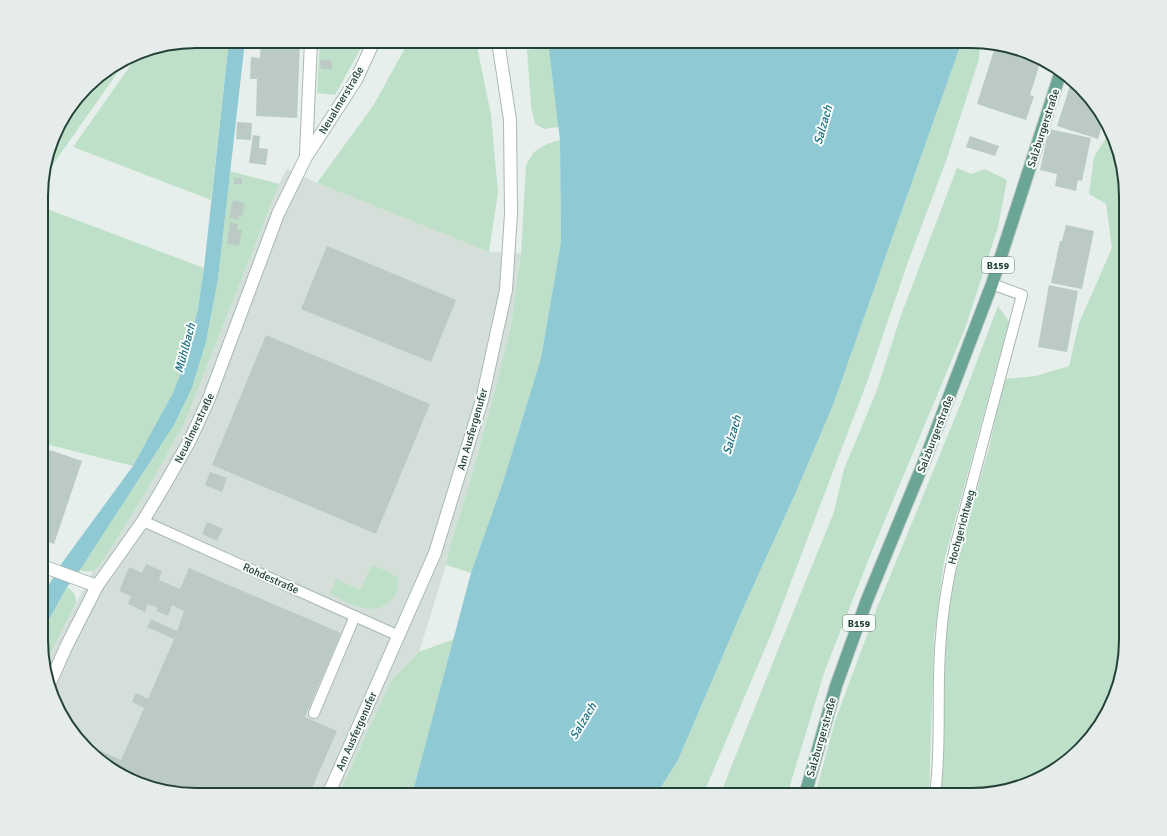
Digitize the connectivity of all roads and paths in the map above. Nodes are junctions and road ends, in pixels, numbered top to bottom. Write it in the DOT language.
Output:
graph roads {
  1 [pos="312,48"];
  2 [pos="371,48"];
  3 [pos="499,48"];
  4 [pos="1060,78"];
  5 [pos="306,156"];
  6 [pos="992,284"];
  7 [pos="143,521"];
  8 [pos="48,568"];
  9 [pos="98,586"];
  10 [pos="355,616"];
  11 [pos="399,636"];
  12 [pos="53,677"];
  13 [pos="314,713"];
  14 [pos="331,788"];
  15 [pos="807,788"];
  16 [pos="936,788"];
  1 -- 5 [label="street, Neualmerstraße"];
  2 -- 5 [label="street, Neualmerstraße"];
  3 -- 11 [label="street, Am Ausfergenufer"];
  4 -- 6 [label="main road, Salzburgerstraße / B159"];
  5 -- 7 [label="street, Neualmerstraße"];
  6 -- 15 [label="main road, Salzburgerstraße / B159"];
  6 -- 16 [label="lane, Hochgerichtweg"];
  7 -- 9 [label="street, Neualmerstraße"];
  7 -- 10 [label="lane, Rohdestraße"];
  8 -- 9 [label="street"];
  9 -- 12 [label="street, Neualmerstraße"];
  10 -- 11 [label="lane, Rohdestraße"];
  10 -- 13 [label="lane"];
  11 -- 14 [label="street, Am Ausfergenufer"];
}
